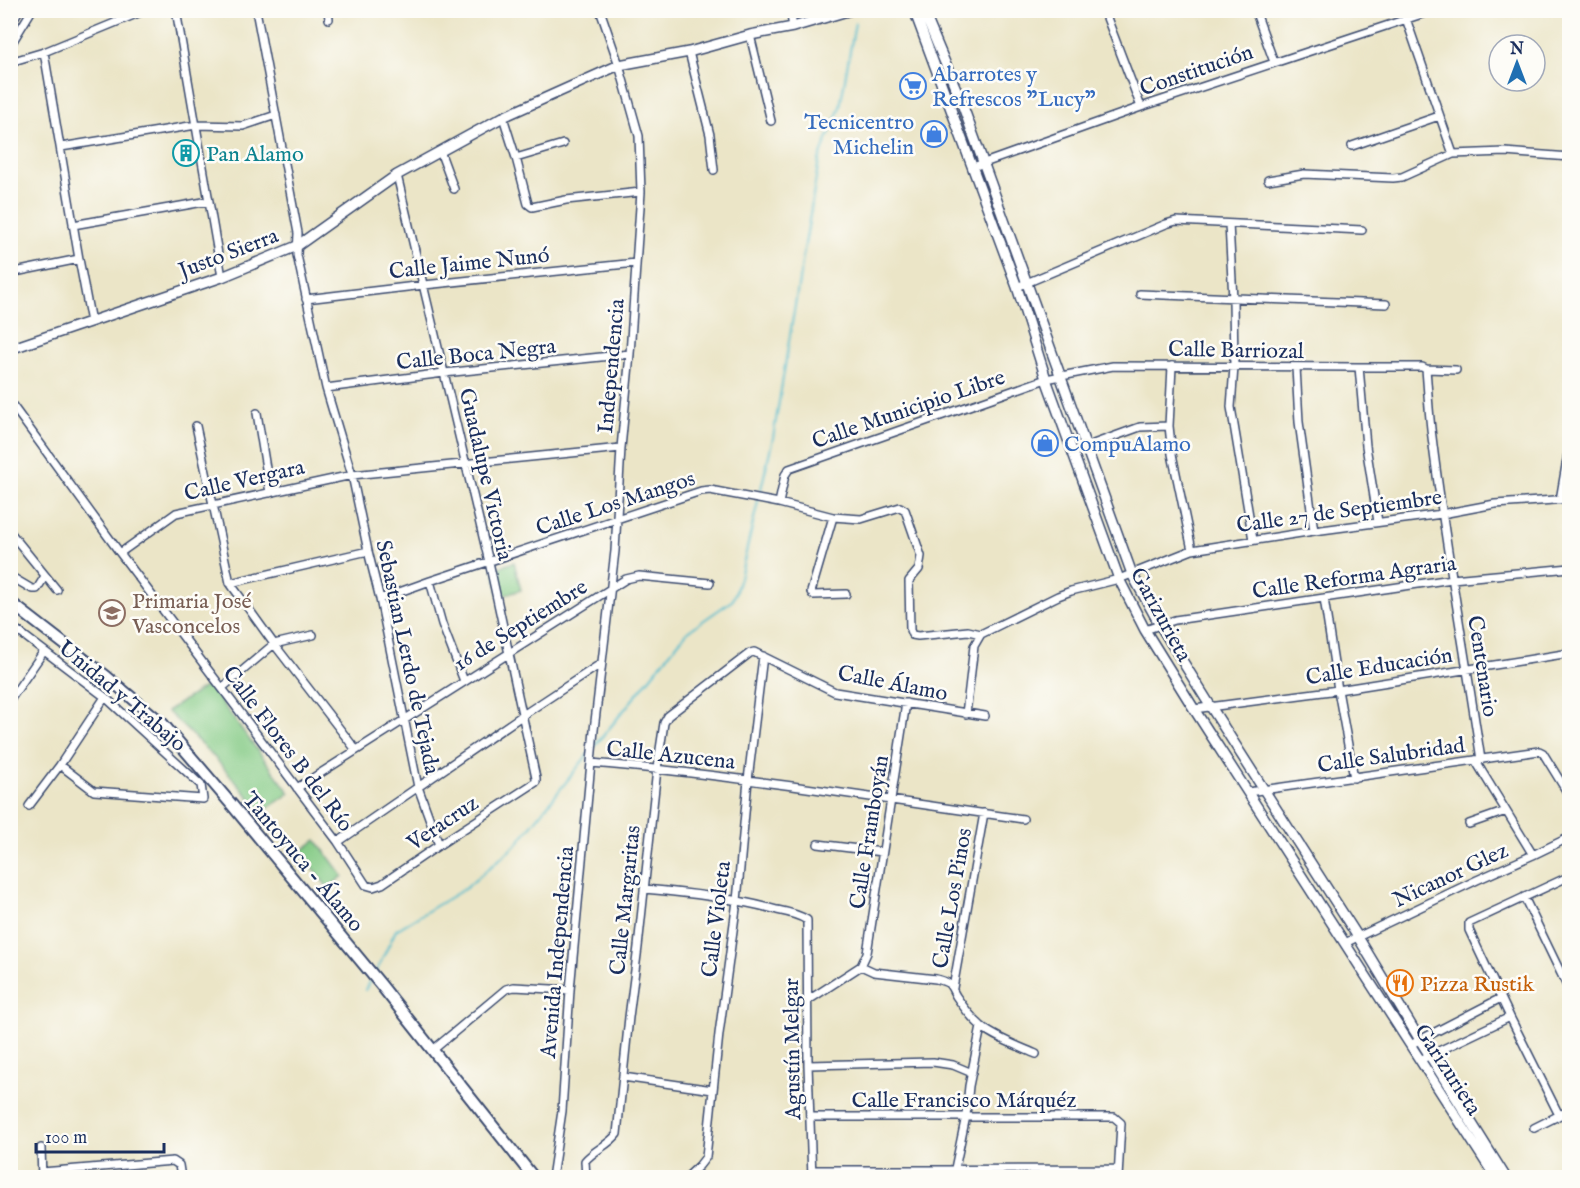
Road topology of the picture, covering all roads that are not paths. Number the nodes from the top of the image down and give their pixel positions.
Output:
1 (19, 10) edge
2 (32, 10) edge
3 (146, 10) edge
4 (176, 10) edge
5 (256, 10) edge
6 (328, 10) edge
7 (600, 10) edge
8 (790, 10) edge
9 (851, 10) edge
10 (923, 10) edge
11 (1104, 10) edge
12 (1255, 10) edge
13 (1403, 10) edge
14 (1434, 10) edge
15 (914, 11) edge
16 (329, 19) dead end
17 (1406, 20) junction
18 (10, 25) edge
19 (793, 27) junction
20 (750, 35) junction
21 (10, 46) edge
22 (688, 51) junction
23 (44, 52) junction
24 (10, 62) edge
25 (1274, 62) junction
26 (619, 65) junction
27 (1141, 107) junction
28 (276, 115) junction
29 (1439, 116) junction
30 (503, 117) junction
31 (771, 121) dead end
32 (196, 125) junction
33 (563, 144) dead end
34 (1352, 146) dead end
35 (61, 147) junction
36 (440, 151) junction
37 (1453, 154) junction
38 (1569, 157) edge
39 (516, 158) junction
40 (983, 164) junction
41 (973, 167) junction
42 (714, 170) dead end
43 (397, 175) junction
44 (1268, 180) dead end
45 (454, 189) dead end
46 (641, 192) junction
47 (209, 201) junction
48 (1228, 224) junction
49 (73, 225) junction
50 (1362, 230) dead end
51 (297, 246) junction
52 (79, 260) junction
53 (636, 263) junction
54 (10, 273) edge
55 (222, 277) junction
56 (1027, 283) junction
57 (424, 285) junction
58 (1017, 287) junction
59 (1140, 294) dead end
60 (1233, 298) junction
61 (306, 299) junction
62 (1386, 304) dead end
63 (91, 322) junction
64 (10, 349) edge
65 (630, 354) junction
66 (1172, 366) junction
67 (1234, 367) junction
68 (1296, 367) junction
69 (1359, 368) junction
70 (1426, 369) junction
71 (1456, 370) dead end
72 (444, 373) junction
73 (1061, 376) junction
74 (1046, 379) junction
75 (326, 388) junction
76 (10, 402) edge
77 (257, 414) dead end
78 (196, 426) dead end
79 (1169, 426) junction
80 (1569, 442) edge
81 (1085, 447) junction
82 (621, 448) junction
83 (466, 464) junction
84 (352, 475) junction
85 (270, 493) junction
86 (1569, 499) edge
87 (1560, 500) junction
88 (775, 502) junction
89 (214, 504) junction
90 (1442, 513) junction
91 (833, 517) junction
92 (617, 520) junction
93 (1378, 522) junction
94 (1314, 531) junction
95 (10, 532) edge
96 (1253, 540) junction
97 (1192, 550) junction
98 (368, 551) junction
99 (120, 553) junction
100 (489, 562) junction
101 (1569, 568) edge
102 (1132, 574) junction
103 (10, 576) edge
104 (45, 576) junction
105 (1119, 579) junction
106 (1452, 579) junction
107 (430, 581) junction
108 (230, 583) junction
109 (710, 583) dead end
110 (611, 588) junction
111 (57, 590) dead end
112 (846, 594) dead end
113 (1324, 598) junction
114 (380, 599) junction
115 (10, 602) edge
116 (1160, 625) junction
117 (10, 626) edge
118 (1145, 630) junction
119 (981, 634) junction
120 (313, 636) dead end
121 (274, 644) junction
122 (44, 651) junction
123 (509, 653) junction
124 (750, 653) joint
125 (1569, 653) edge
126 (763, 656) junction
127 (602, 663) junction
128 (1468, 669) junction
129 (464, 681) junction
130 (222, 688) junction
131 (1338, 690) junction
132 (105, 697) junction
133 (10, 700) edge
134 (906, 703) junction
135 (1211, 707) junction
136 (1194, 709) junction
137 (966, 714) junction
138 (523, 715) junction
139 (985, 716) dead end
140 (404, 720) junction
141 (594, 730) joint
142 (356, 750) junction
143 (591, 760) junction
144 (1478, 760) junction
145 (60, 765) junction
146 (657, 769) junction
147 (1354, 778) junction
148 (748, 780) junction
149 (536, 782) joint
150 (417, 787) junction
151 (297, 788) junction
152 (1263, 790) junction
153 (1248, 792) junction
154 (1569, 797) edge
155 (892, 800) junction
156 (29, 806) dead end
157 (1506, 811) junction
158 (984, 813) junction
159 (1023, 819) dead end
160 (1469, 824) dead end
161 (1568, 840) edge
162 (338, 842) junction
163 (439, 844) junction
164 (818, 844) dead end
165 (882, 852) junction
166 (1533, 855) junction
167 (1569, 876) edge
168 (366, 885) joint
169 (644, 889) junction
170 (1524, 897) junction
171 (737, 901) junction
172 (1358, 937) junction
173 (1345, 944) junction
174 (861, 966) junction
175 (953, 988) junction
176 (570, 990) junction
177 (1569, 992) edge
178 (1501, 998) junction
179 (807, 1001) junction
180 (1510, 1017) junction
181 (981, 1027) junction
182 (1420, 1040) junction
183 (1410, 1045) junction
184 (433, 1050) junction
185 (1036, 1054) dead end
186 (1430, 1055) junction
187 (1420, 1060) junction
188 (808, 1065) junction
189 (972, 1073) junction
190 (622, 1077) junction
191 (713, 1090) junction
192 (1569, 1110) edge
193 (1559, 1115) junction
194 (966, 1116) junction
195 (810, 1117) junction
196 (1534, 1128) dead end
197 (41, 1148) dead end
198 (1118, 1173) edge
199 (812, 1174) edge
200 (954, 1174) edge
201 (42, 1175) edge
202 (181, 1178) edge
203 (534, 1178) edge
204 (552, 1178) edge
205 (586, 1178) edge
206 (686, 1178) edge
207 (1496, 1178) edge
208 (1506, 1178) edge

1 - 18 street
2 - 21 street
3 - 23 street
4 - 32 street
5 - 28 street
6 - 16 street
7 - 26 street, Independencia
8 - 19 street
9 - 19 main road, Justo Sierra
10 - 40 main road, Garizurieta
11 - 27 street
12 - 25 street
13 - 17 street
14 - 17 street, Constitución
15 - 41 main road, Garizurieta
17 - 25 street, Constitución
17 - 29 street
19 - 20 main road, Justo Sierra
20 - 22 main road, Justo Sierra
20 - 31 street
22 - 26 main road, Justo Sierra
22 - 42 street
23 - 24 street
23 - 35 street
25 - 27 street, Constitución
26 - 30 main road, Justo Sierra
26 - 46 street, Independencia
27 - 40 street, Constitución
28 - 32 street
28 - 51 street
29 - 34 street
29 - 37 street
30 - 36 main road, Justo Sierra
30 - 39 street
32 - 35 street
32 - 47 street
33 - 39 street
35 - 49 street
36 - 43 main road, Justo Sierra
36 - 45 street
37 - 38 street
37 - 44 street
39 - 46 street
40 - 41 street, Constitución
40 - 56 main road, Garizurieta
41 - 58 main road, Garizurieta
43 - 51 main road, Justo Sierra
43 - 57 street, Guadalupe Victoria
46 - 53 street, Independencia
47 - 49 street
47 - 55 street
48 - 50 street
48 - 56 street
48 - 60 street
49 - 52 street
51 - 55 main road, Justo Sierra
51 - 61 street, Sebastian Lerdo de Tejada
52 - 54 street
52 - 63 street
53 - 57 street, Calle Jaime Nunó
53 - 65 street, Independencia
55 - 63 main road, Justo Sierra
56 - 58 street
56 - 73 main road, Garizurieta
57 - 61 street, Calle Jaime Nunó
57 - 72 street, Guadalupe Victoria
58 - 74 main road, Garizurieta
59 - 60 street
60 - 62 street
60 - 67 street
61 - 75 street, Sebastian Lerdo de Tejada
63 - 64 main road, Justo Sierra
65 - 72 street, Calle Boca Negra
65 - 82 street, Independencia
66 - 67 street, Calle Barriozal
66 - 73 street, Calle Barriozal
66 - 79 street
67 - 68 street, Calle Barriozal
67 - 96 street
68 - 69 street, Calle Barriozal
68 - 94 street
69 - 70 street, Calle Barriozal
69 - 93 street
70 - 71 street, Calle Barriozal
70 - 90 street, Centenario
72 - 75 street, Calle Boca Negra
72 - 83 street, Guadalupe Victoria
73 - 74 street, Calle Barriozal
73 - 81 main road, Garizurieta
74 - 88 street, Calle Municipio Libre
74 - 105 main road, Garizurieta
75 - 84 street, Sebastian Lerdo de Tejada
76 - 99 street, Calle Flores B del Río
77 - 85 street
78 - 89 street
79 - 81 street
79 - 97 street
80 - 87 street
81 - 102 main road, Garizurieta
82 - 83 street, Calle Vergara
82 - 92 street, Independencia
83 - 84 street, Calle Vergara
83 - 100 street, Guadalupe Victoria
84 - 85 street, Calle Vergara
84 - 98 street, Sebastian Lerdo de Tejada
85 - 89 street, Calle Vergara
86 - 87 street, Calle 27 de Septiembre
87 - 90 street, Calle 27 de Septiembre
88 - 91 street, Calle Los Mangos
88 - 92 street, Calle Los Mangos
89 - 99 street, Calle Vergara
89 - 108 street
90 - 93 street, Calle 27 de Septiembre
90 - 106 street, Centenario
91 - 112 street
91 - 119 street, Calle Los Mangos
92 - 100 street, Calle Los Mangos
92 - 110 street, Independencia
93 - 94 street, Calle 27 de Septiembre
94 - 96 street, Calle 27 de Septiembre
95 - 104 street
96 - 97 street, Calle 27 de Septiembre
97 - 102 street, Calle 27 de Septiembre
98 - 108 street
98 - 114 street, Sebastian Lerdo de Tejada
99 - 130 street, Calle Flores B del Río
100 - 107 street, Calle Los Mangos
100 - 123 street, Guadalupe Victoria
101 - 106 street, Calle Reforma Agraria
102 - 105 street, Calle 27 de Septiembre
102 - 116 main road, Garizurieta
103 - 104 street
104 - 111 street
105 - 118 main road, Garizurieta
105 - 119 street, Calle 27 de Septiembre
106 - 113 street, Calle Reforma Agraria
106 - 128 street, Centenario
107 - 114 street, Calle Los Mangos
107 - 129 street
108 - 121 street
109 - 110 street, 16 de Septiembre
110 - 123 street, 16 de Septiembre
110 - 127 street, Independencia
113 - 116 street, Calle Reforma Agraria
113 - 131 street
114 - 140 street, Sebastian Lerdo de Tejada
115 - 184 main road, Tantoyuca - Álamo
116 - 118 street, Calle Reforma Agraria
116 - 135 main road, Garizurieta
117 - 122 street, Unidad y Trabajo
118 - 136 main road, Garizurieta
119 - 137 street
120 - 121 street
121 - 130 street
121 - 142 street
122 - 132 street, Unidad y Trabajo
122 - 133 street
123 - 129 street, 16 de Septiembre
123 - 138 street, Guadalupe Victoria
124 - 126 street, Calle Álamo
124 - 146 street, Calle Margaritas
125 - 128 street, Calle Educación
126 - 134 street, Calle Álamo
126 - 148 street, Calle Violeta
127 - 138 street
127 - 141 street, Independencia
128 - 131 street, Calle Educación
128 - 144 street, Centenario
129 - 140 street, 16 de Septiembre
130 - 151 street, Calle Flores B del Río
131 - 135 street, Calle Educación
131 - 147 street
132 - 145 street
132 - 145 street, Unidad y Trabajo
134 - 137 street, Calle Álamo
134 - 155 street, Calle Framboyán
135 - 136 street, Calle Educación
135 - 152 main road, Garizurieta
136 - 153 main road, Garizurieta
137 - 139 street, Calle Álamo
138 - 149 street, Guadalupe Victoria
138 - 150 street
140 - 142 street, 16 de Septiembre
140 - 150 street, Sebastian Lerdo de Tejada
141 - 143 street, Avenida Independencia
142 - 151 street, 16 de Septiembre
143 - 146 street, Calle Azucena
143 - 176 street, Avenida Independencia
144 - 147 street, Calle Salubridad
144 - 154 street, Calle Salubridad
144 - 157 street
145 - 156 street
146 - 148 street, Calle Azucena
146 - 169 street, Calle Margaritas
147 - 152 street, Calle Salubridad
148 - 155 street, Calle Azucena
148 - 171 street, Calle Violeta
149 - 163 street, Veracruz
150 - 162 street
150 - 163 street, Sebastian Lerdo de Tejada
151 - 162 street, Calle Flores B del Río
152 - 153 street, Calle Salubridad
152 - 172 main road, Garizurieta
153 - 173 main road, Garizurieta
155 - 158 street, Calle Azucena
155 - 165 street, Calle Framboyán
157 - 160 street
157 - 166 street
158 - 159 street, Calle Azucena
158 - 175 street, Calle Los Pinos
161 - 166 street, Nicanor Glez
162 - 168 street, Calle Flores B del Río
163 - 168 street, Veracruz
164 - 165 street
165 - 174 street, Calle Framboyán
166 - 172 street, Nicanor Glez
167 - 170 street
169 - 171 street
169 - 190 street, Calle Margaritas
170 - 177 street
170 - 178 street
171 - 179 street, Agustín Melgar
171 - 191 street, Calle Violeta
172 - 173 street, Nicanor Glez
172 - 182 main road, Garizurieta
173 - 183 main road, Garizurieta
174 - 175 street
174 - 179 street
175 - 181 street
176 - 184 street
176 - 204 street, Avenida Independencia
178 - 180 street
178 - 182 street
179 - 188 street, Agustín Melgar
180 - 186 street
180 - 193 street
181 - 185 street
181 - 189 street
182 - 183 street
182 - 186 main road, Garizurieta
183 - 187 main road, Garizurieta
184 - 203 main road, Tantoyuca - Álamo
186 - 187 street
186 - 208 main road, Garizurieta
187 - 207 main road, Garizurieta
188 - 189 street
188 - 195 street, Agustín Melgar
189 - 194 street
190 - 191 street
190 - 205 street, Calle Margaritas
191 - 206 street, Calle Violeta
192 - 193 street
193 - 196 street
194 - 195 street, Calle Francisco Márquéz
194 - 198 street, Calle Francisco Márquéz
194 - 200 street
195 - 199 street, Agustín Melgar
197 - 201 street
198 - 200 street
199 - 200 street
201 - 202 street

